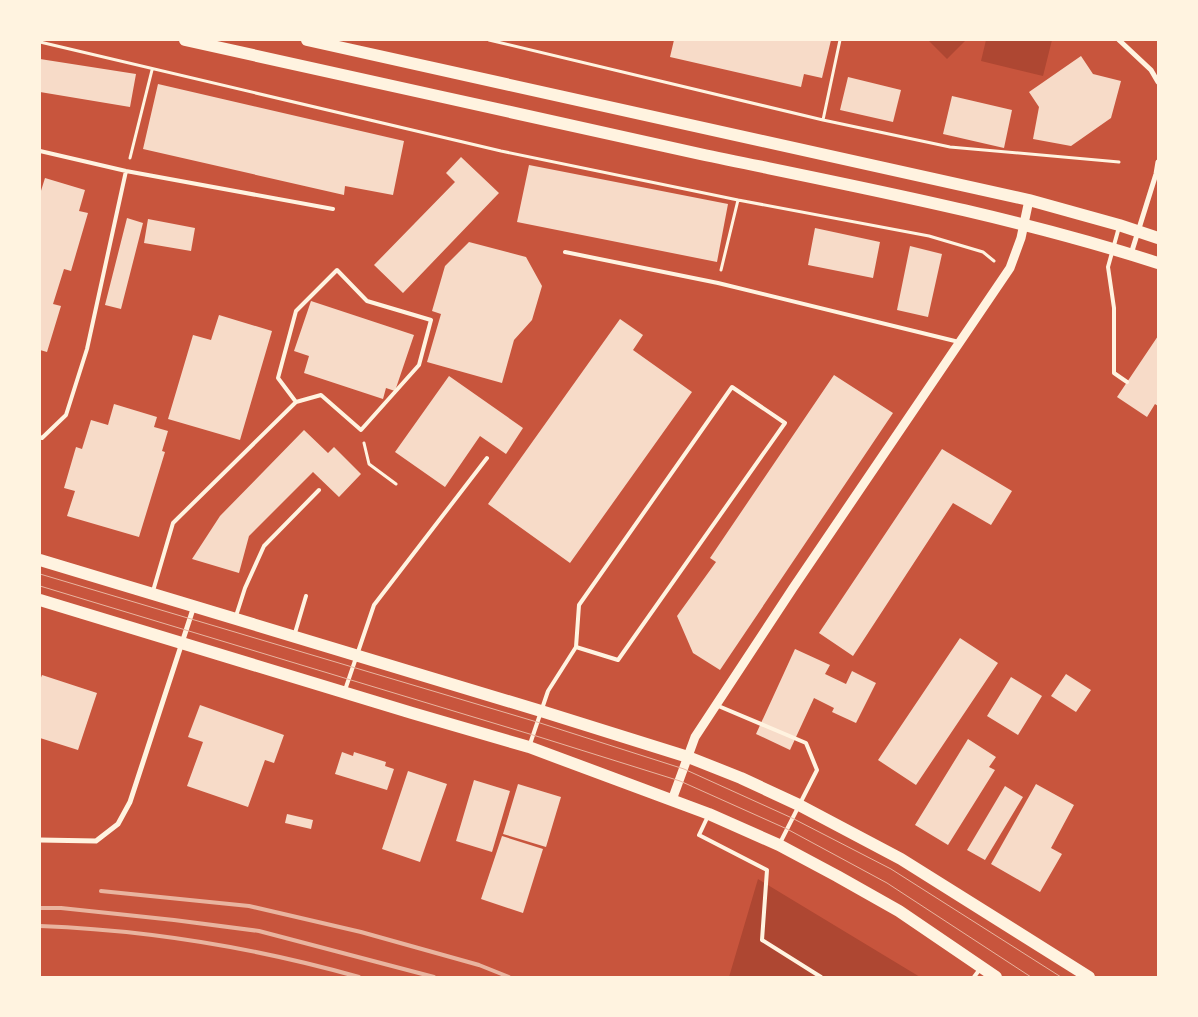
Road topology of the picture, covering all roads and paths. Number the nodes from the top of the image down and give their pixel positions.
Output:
1 (185, 40) edge
2 (307, 40) edge
3 (489, 40) edge
4 (840, 40) edge
5 (1119, 40) edge
6 (40, 42) edge
7 (152, 70) junction
8 (1158, 82) edge
9 (823, 120) junction
10 (40, 151) edge
11 (1119, 162) dead end
12 (1158, 162) edge
13 (126, 171) junction
14 (738, 200) junction
15 (1030, 200) junction
16 (333, 209) dead end
17 (1119, 225) junction
18 (1024, 226) junction
19 (1138, 231) junction
20 (1158, 238) edge
21 (1113, 249) junction
22 (565, 252) dead end
23 (1131, 255) junction
24 (996, 263) dead end
25 (1158, 263) edge
26 (718, 283) junction
27 (959, 342) junction
28 (1127, 382) dead end
29 (296, 402) junction
30 (361, 430) junction
31 (40, 437) edge
32 (486, 458) dead end
33 (396, 484) dead end
34 (319, 490) dead end
35 (40, 560) edge
36 (152, 593) junction
37 (306, 596) dead end
38 (40, 600) edge
39 (194, 606) junction
40 (235, 618) junction
41 (294, 636) junction
42 (183, 643) junction
43 (576, 647) junction
44 (357, 655) junction
45 (344, 692) junction
46 (715, 705) junction
47 (541, 711) junction
48 (529, 747) junction
49 (688, 757) junction
50 (672, 800) junction
51 (799, 805) junction
52 (709, 814) junction
53 (40, 840) edge
54 (779, 845) junction
55 (978, 972) edge
56 (821, 977) edge
57 (996, 977) edge
58 (1089, 977) edge

1 - 18 main road
2 - 15 main road
3 - 9 path
4 - 9 path
5 - 8 street
6 - 7 path
7 - 13 path
7 - 14 path
9 - 11 path
10 - 13 lane
12 - 19 street
13 - 16 lane
13 - 31 lane
14 - 24 path
14 - 26 path
15 - 17 main road
15 - 18 street
17 - 19 main road
17 - 21 lane
18 - 21 main road
18 - 27 street
19 - 20 main road
19 - 23 street
21 - 23 main road
21 - 28 lane
22 - 26 lane
23 - 25 main road
26 - 27 lane
27 - 46 street
29 - 30 lane
29 - 30 lane
29 - 36 lane
30 - 33 path
32 - 44 lane
34 - 40 lane
35 - 36 main road
36 - 39 main road
37 - 41 lane
38 - 42 main road
39 - 40 main road
39 - 42 street
40 - 41 main road
41 - 44 main road
42 - 45 main road
42 - 53 street
43 - 43 lane
43 - 47 lane
44 - 45 lane
44 - 47 main road
45 - 48 main road
46 - 49 street
46 - 51 lane
47 - 48 lane
47 - 49 main road
48 - 50 main road
49 - 50 street
49 - 51 main road
50 - 52 main road
51 - 54 lane
51 - 58 main road
52 - 54 main road
52 - 56 lane
54 - 55 main road
55 - 57 main road

